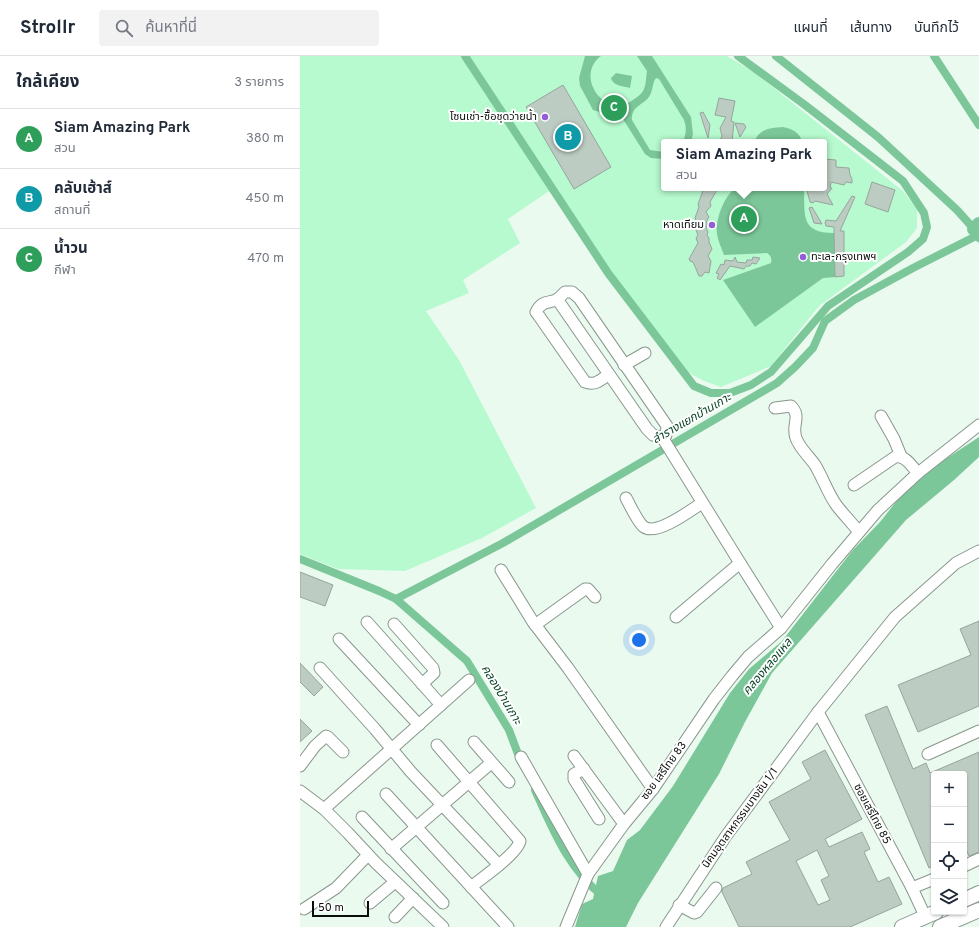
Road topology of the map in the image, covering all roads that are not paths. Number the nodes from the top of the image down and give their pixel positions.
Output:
1 (557, 299) junction
2 (645, 353) dead end
3 (624, 365) junction
4 (609, 374) junction
5 (775, 408) dead end
6 (881, 416) dead end
7 (979, 425) edge
8 (664, 440) junction
9 (900, 456) junction
10 (918, 473) junction
11 (854, 485) dead end
12 (626, 498) dead end
13 (702, 503) junction
14 (859, 532) junction
15 (979, 551) edge
16 (740, 563) junction
17 (501, 570) dead end
18 (595, 597) dead end
19 (676, 617) dead end
20 (367, 622) dead end
21 (394, 624) dead end
22 (536, 625) junction
23 (781, 628) junction
24 (339, 639) dead end
25 (320, 668) dead end
26 (469, 680) dead end
27 (422, 684) junction
28 (442, 705) junction
29 (818, 712) junction
30 (419, 725) junction
31 (979, 731) edge
32 (474, 742) dead end
33 (437, 745) dead end
34 (392, 749) junction
35 (343, 752) dead end
36 (928, 754) dead end
37 (574, 756) dead end
38 (521, 757) dead end
39 (491, 763) junction
40 (300, 766) edge
41 (584, 769) junction
42 (469, 782) junction
43 (509, 782) dead end
44 (653, 789) junction
45 (300, 791) edge
46 (386, 794) dead end
47 (442, 804) junction
48 (324, 809) junction
49 (362, 817) dead end
50 (599, 819) dead end
51 (624, 824) junction
52 (416, 827) junction
53 (391, 849) junction
54 (368, 855) junction
55 (979, 859) edge
56 (499, 865) junction
57 (967, 865) edge
58 (586, 879) junction
59 (931, 880) edge
60 (395, 882) junction
61 (471, 887) junction
62 (716, 888) dead end
63 (912, 888) junction
64 (979, 893) edge
65 (413, 898) junction
66 (967, 899) edge
67 (370, 903) dead end
68 (443, 904) dead end
69 (679, 905) junction
70 (304, 909) dead end
71 (979, 910) edge
72 (395, 917) dead end
73 (931, 918) edge
74 (443, 927) edge
75 (508, 927) edge
76 (566, 927) edge
77 (666, 927) edge
78 (902, 927) edge
79 (940, 927) edge

1 - 3 street
1 - 4 street
1 - 4 street
2 - 3 street
3 - 8 street
4 - 8 street
5 - 14 street
6 - 9 street
7 - 10 street, ซอย เสรีไทย 83
8 - 13 street
9 - 10 street
9 - 11 street
10 - 14 street, ซอย เสรีไทย 83
12 - 13 street
13 - 16 street
14 - 23 street, ซอย เสรีไทย 83
15 - 29 street, นิคมอุตสาหกรรมบางชัน 1/1
16 - 19 street
16 - 23 street
17 - 22 street
18 - 22 street
20 - 27 street
21 - 27 street
22 - 44 street
23 - 44 street, ซอย เสรีไทย 83
24 - 30 street
25 - 34 street
26 - 28 street
27 - 28 street
28 - 30 street
29 - 63 street, ซอยเสรีไทย 85
29 - 69 street, นิคมอุตสาหกรรมบางชัน 1/1
30 - 34 street
31 - 36 street
32 - 39 street
33 - 42 street
34 - 47 street
34 - 48 street
35 - 40 street
37 - 41 street
38 - 58 street
39 - 42 street
39 - 43 street
41 - 50 street
41 - 51 street
42 - 47 street
42 - 56 street
44 - 51 street, ซอย เสรีไทย 83
45 - 48 street
46 - 52 street
47 - 52 street
47 - 56 street
48 - 54 street
49 - 53 street
51 - 58 street, ซอย เสรีไทย 83
52 - 53 street
52 - 61 street
53 - 68 street
54 - 60 street
54 - 70 street
55 - 57 street
56 - 61 street
58 - 76 street, ซอย เสรีไทย 83
59 - 63 street
60 - 65 street
60 - 67 street
61 - 75 street
62 - 69 street
63 - 73 street, ซอยเสรีไทย 85
64 - 66 main road
65 - 72 street
65 - 74 street
69 - 77 street, นิคมอุตสาหกรรมบางชัน 1/1
71 - 79 main road
73 - 78 main road

